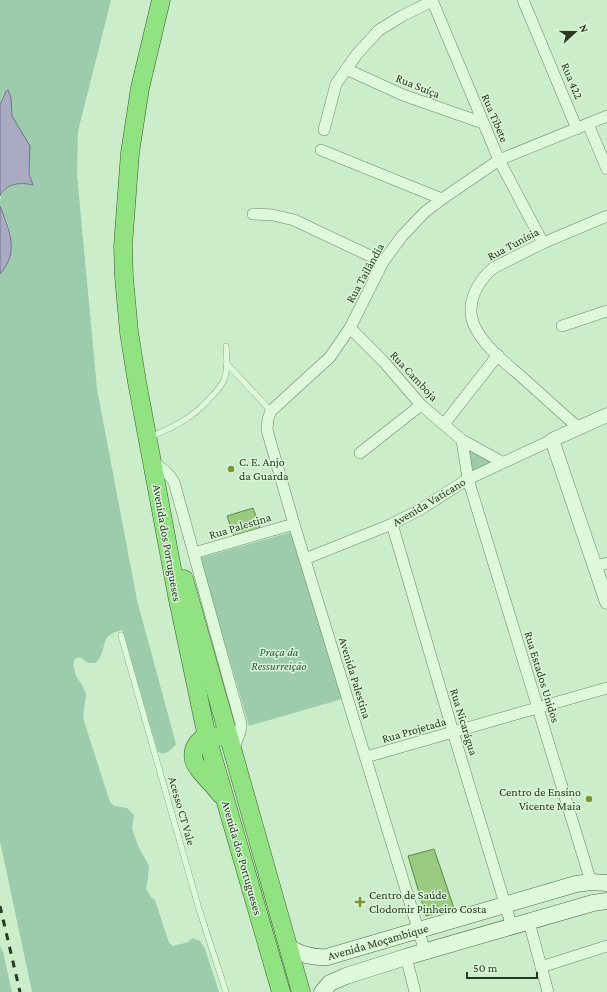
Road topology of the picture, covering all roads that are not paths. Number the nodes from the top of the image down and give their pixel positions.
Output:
1 (162, 0) edge
2 (523, 0) edge
3 (432, 1) edge
4 (346, 69) junction
5 (607, 116) edge
6 (482, 123) junction
7 (588, 124) junction
8 (577, 128) junction
9 (324, 130) dead end
10 (321, 150) dead end
11 (499, 160) junction
12 (607, 169) edge
13 (442, 199) junction
14 (253, 214) dead end
15 (607, 216) edge
16 (543, 243) junction
17 (383, 262) junction
18 (607, 311) edge
19 (562, 326) dead end
20 (350, 328) junction
21 (226, 346) dead end
22 (498, 355) junction
23 (227, 364) junction
24 (422, 405) junction
25 (271, 411) junction
26 (607, 415) edge
27 (444, 424) junction
28 (579, 428) junction
29 (148, 438) junction
30 (462, 440) junction
31 (552, 440) junction
32 (360, 453) dead end
33 (502, 462) junction
34 (153, 468) junction
35 (468, 479) junction
36 (294, 524) junction
37 (392, 524) junction
38 (194, 553) junction
39 (305, 559) junction
40 (601, 565) edge
41 (607, 602) edge
42 (121, 636) dead end
43 (607, 688) edge
44 (538, 708) junction
45 (453, 732) junction
46 (207, 737) junction
47 (233, 750) junction
48 (366, 757) junction
49 (252, 820) junction
50 (591, 882) junction
51 (607, 883) edge
52 (607, 901) edge
53 (506, 905) junction
54 (529, 922) junction
55 (512, 927) junction
56 (420, 930) junction
57 (607, 946) edge
58 (288, 947) junction
59 (426, 952) junction
60 (406, 957) junction
61 (541, 967) junction
62 (226, 992) edge
63 (281, 992) edge
64 (301, 992) edge
65 (322, 992) edge
66 (415, 992) edge
67 (548, 992) edge

1 - 29 highway
2 - 8 street, Rua 422
3 - 4 street
3 - 6 street, Rua Tibete
4 - 6 street, Rua Suíça
4 - 9 street
5 - 7 street, Rua Tailândia
6 - 11 street, Rua Tibete
7 - 8 street, Rua Tailândia
7 - 12 street
8 - 11 street, Rua Tailândia
10 - 13 street
11 - 13 street, Rua Tailândia
11 - 16 street, Rua Tibete
13 - 17 street, Rua Tailândia
14 - 17 street
15 - 16 street, Rua Tunísia
16 - 22 street, Rua Tunísia
17 - 20 street, Rua Tailândia
18 - 19 street
20 - 24 street, Rua Camboja
20 - 25 street, Rua Tailândia
21 - 23 lane
22 - 27 street
22 - 28 street, Rua Tunísia
23 - 25 lane
23 - 29 lane
24 - 27 street, Rua Camboja
24 - 32 street
25 - 36 street, Avenida Palestina
26 - 28 street, Avenida Vaticano
27 - 30 street, Rua Camboja
28 - 31 street, Avenida Vaticano
29 - 34 highway
30 - 33 street, Rua Camboja
30 - 35 street
31 - 33 street, Avenida Vaticano
31 - 40 street
33 - 35 street, Avenida Vaticano
34 - 38 street
34 - 46 highway, Avenida dos Portugueses
34 - 47 highway, Avenida dos Portugueses
35 - 37 street, Avenida Vaticano
35 - 44 street, Rua Estados Unidos
36 - 38 street, Rua Palestina
36 - 39 street, Avenida Palestina
37 - 39 street, Avenida Vaticano
37 - 45 street, Rua Nicarágua
38 - 47 street
39 - 48 street, Avenida Palestina
40 - 41 street
42 - 62 lane, Acesso CT Vale
43 - 44 street, Rua Projetada
44 - 45 street, Rua Projetada
44 - 50 street, Rua Estados Unidos
45 - 48 street, Rua Projetada
45 - 53 street, Rua Nicarágua
46 - 49 highway
46 - 63 highway, Avenida dos Portugueses
47 - 49 highway, Avenida dos Portugueses
48 - 56 street, Avenida Palestina
49 - 58 highway, Avenida dos Portugueses
50 - 51 main road, Avenida Moçambique
50 - 53 main road, Avenida Moçambique
52 - 54 main road, Avenida Moçambique
53 - 55 street, Rua Nicarágua
53 - 56 main road, Avenida Moçambique
54 - 55 main road, Avenida Moçambique
54 - 61 street
55 - 59 main road, Avenida Moçambique
56 - 58 main road, Avenida Moçambique
56 - 59 street, Avenida Palestina
57 - 61 street
58 - 64 highway, Avenida dos Portugueses
59 - 60 main road, Avenida Moçambique
60 - 65 main road, Avenida Moçambique
60 - 66 street
61 - 67 street

